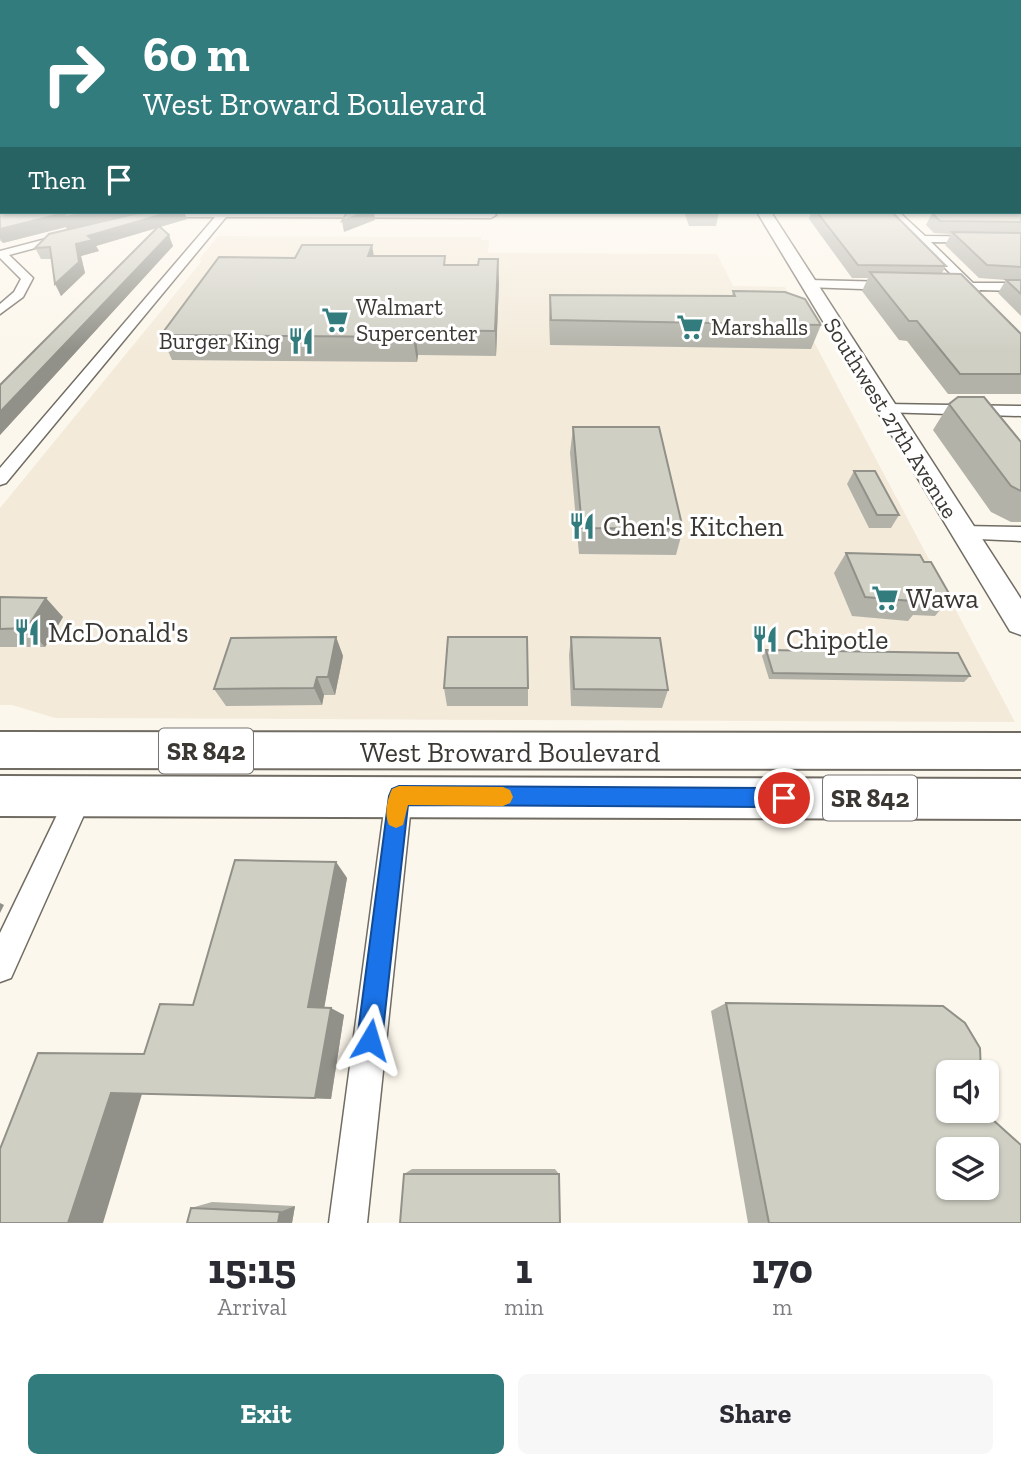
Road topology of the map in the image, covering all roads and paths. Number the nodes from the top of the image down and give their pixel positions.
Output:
1 (64, 237) edge
2 (203, 237) edge
3 (779, 237) edge
4 (919, 239) joint
5 (1021, 240) edge
6 (1, 254) edge
7 (809, 285) junction
8 (900, 286) edge
9 (935, 286) edge
10 (971, 286) junction
11 (1021, 287) edge
12 (988, 304) edge
13 (0, 310) edge
14 (885, 409) junction
15 (1021, 411) edge
16 (0, 479) edge
17 (962, 533) junction
18 (1021, 534) edge
19 (1021, 623) edge
20 (0, 750) edge
21 (1021, 751) edge
22 (406, 752) junction
23 (0, 796) edge
24 (326, 796) junction
25 (399, 796) junction
26 (79, 797) junction
27 (1021, 799) edge
28 (0, 967) edge
29 (348, 1223) edge

1 - 6 street
2 - 16 street
3 - 7 street, Southwest 27th Avenue
4 - 5 street
4 - 10 street
6 - 13 street
7 - 8 street
7 - 14 street, Southwest 27th Avenue
9 - 10 street
10 - 11 street
10 - 12 street
14 - 15 street
14 - 17 street, Southwest 27th Avenue
17 - 18 street
17 - 19 street, Southwest 27th Avenue
20 - 22 main road, West Broward Boulevard / SR 842
21 - 22 main road, West Broward Boulevard / SR 842
22 - 24 main road
23 - 26 main road, West Broward Boulevard / SR 842
24 - 25 main road, West Broward Boulevard / SR 842
24 - 26 main road, West Broward Boulevard / SR 842
25 - 27 main road, West Broward Boulevard / SR 842
25 - 29 street
26 - 28 street

